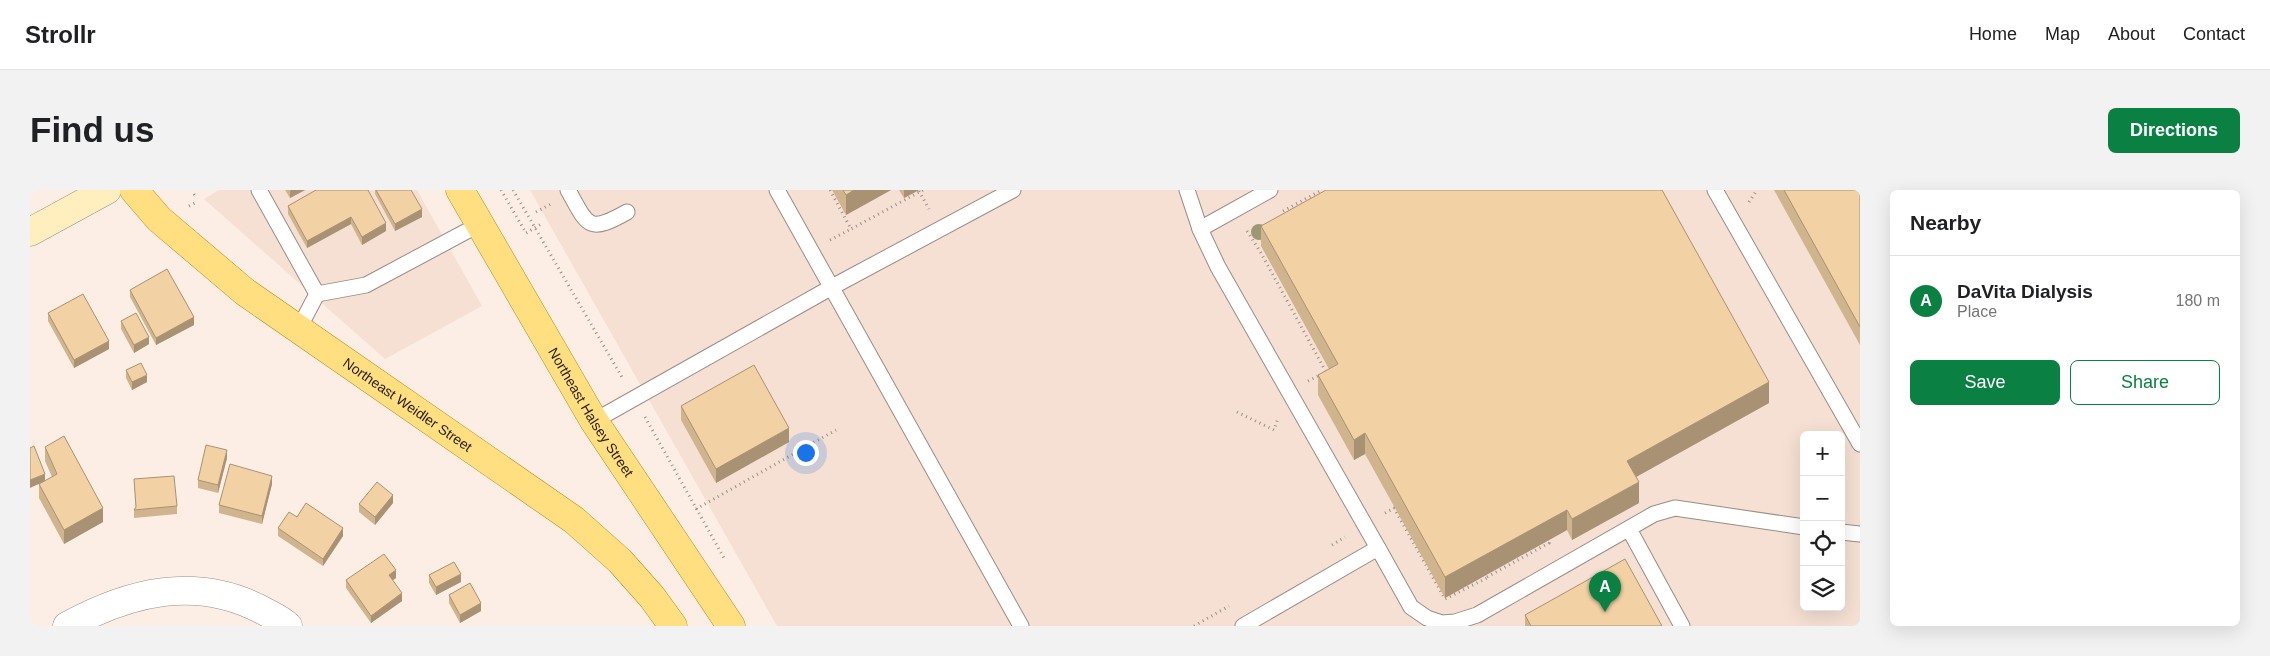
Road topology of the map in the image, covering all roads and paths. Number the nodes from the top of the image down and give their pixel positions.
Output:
1 (107, 190) edge
2 (134, 190) edge
3 (259, 190) edge
4 (460, 190) edge
5 (501, 190) edge
6 (513, 190) edge
7 (568, 190) edge
8 (777, 190) edge
9 (830, 190) edge
10 (922, 190) edge
11 (1013, 190) edge
12 (1187, 190) edge
13 (1270, 190) edge
14 (1715, 190) edge
15 (1757, 190) edge
16 (1748, 203) dead end
17 (627, 212) dead end
18 (543, 223) dead end
19 (480, 224) junction
20 (534, 228) junction
21 (1200, 229) junction
22 (30, 232) edge
23 (1246, 232) dead end
24 (832, 287) junction
25 (317, 294) junction
26 (298, 330) junction
27 (1311, 387) dead end
28 (634, 398) junction
29 (594, 420) junction
30 (836, 430) dead end
31 (1860, 444) edge
32 (696, 509) junction
33 (1800, 526) edge
34 (1629, 529) junction
35 (1845, 532) edge
36 (1860, 534) edge
37 (1378, 548) junction
38 (724, 559) dead end
39 (67, 626) edge
40 (288, 626) edge
41 (673, 626) edge
42 (731, 626) edge
43 (1021, 626) edge
44 (1243, 626) edge
45 (1682, 626) edge

1 - 22 main road
2 - 26 main road, Northeast Weidler Street
3 - 25 lane
4 - 19 main road, Northeast Halsey Street
5 - 20 path
6 - 20 path
7 - 17 lane
8 - 24 lane
9 - 10 path
11 - 24 lane
12 - 21 lane
13 - 21 lane
14 - 31 lane
15 - 16 path
18 - 20 path
19 - 25 lane
19 - 29 main road, Northeast Halsey Street
20 - 28 path
21 - 37 lane
23 - 27 path
24 - 28 lane
24 - 43 lane
25 - 26 lane
26 - 41 main road, Northeast Weidler Street
28 - 29 lane
28 - 32 path
29 - 42 main road, Northeast Halsey Street
30 - 32 path
32 - 38 path
33 - 34 lane
34 - 37 lane
34 - 45 lane
35 - 36 lane
37 - 44 lane
39 - 40 street

